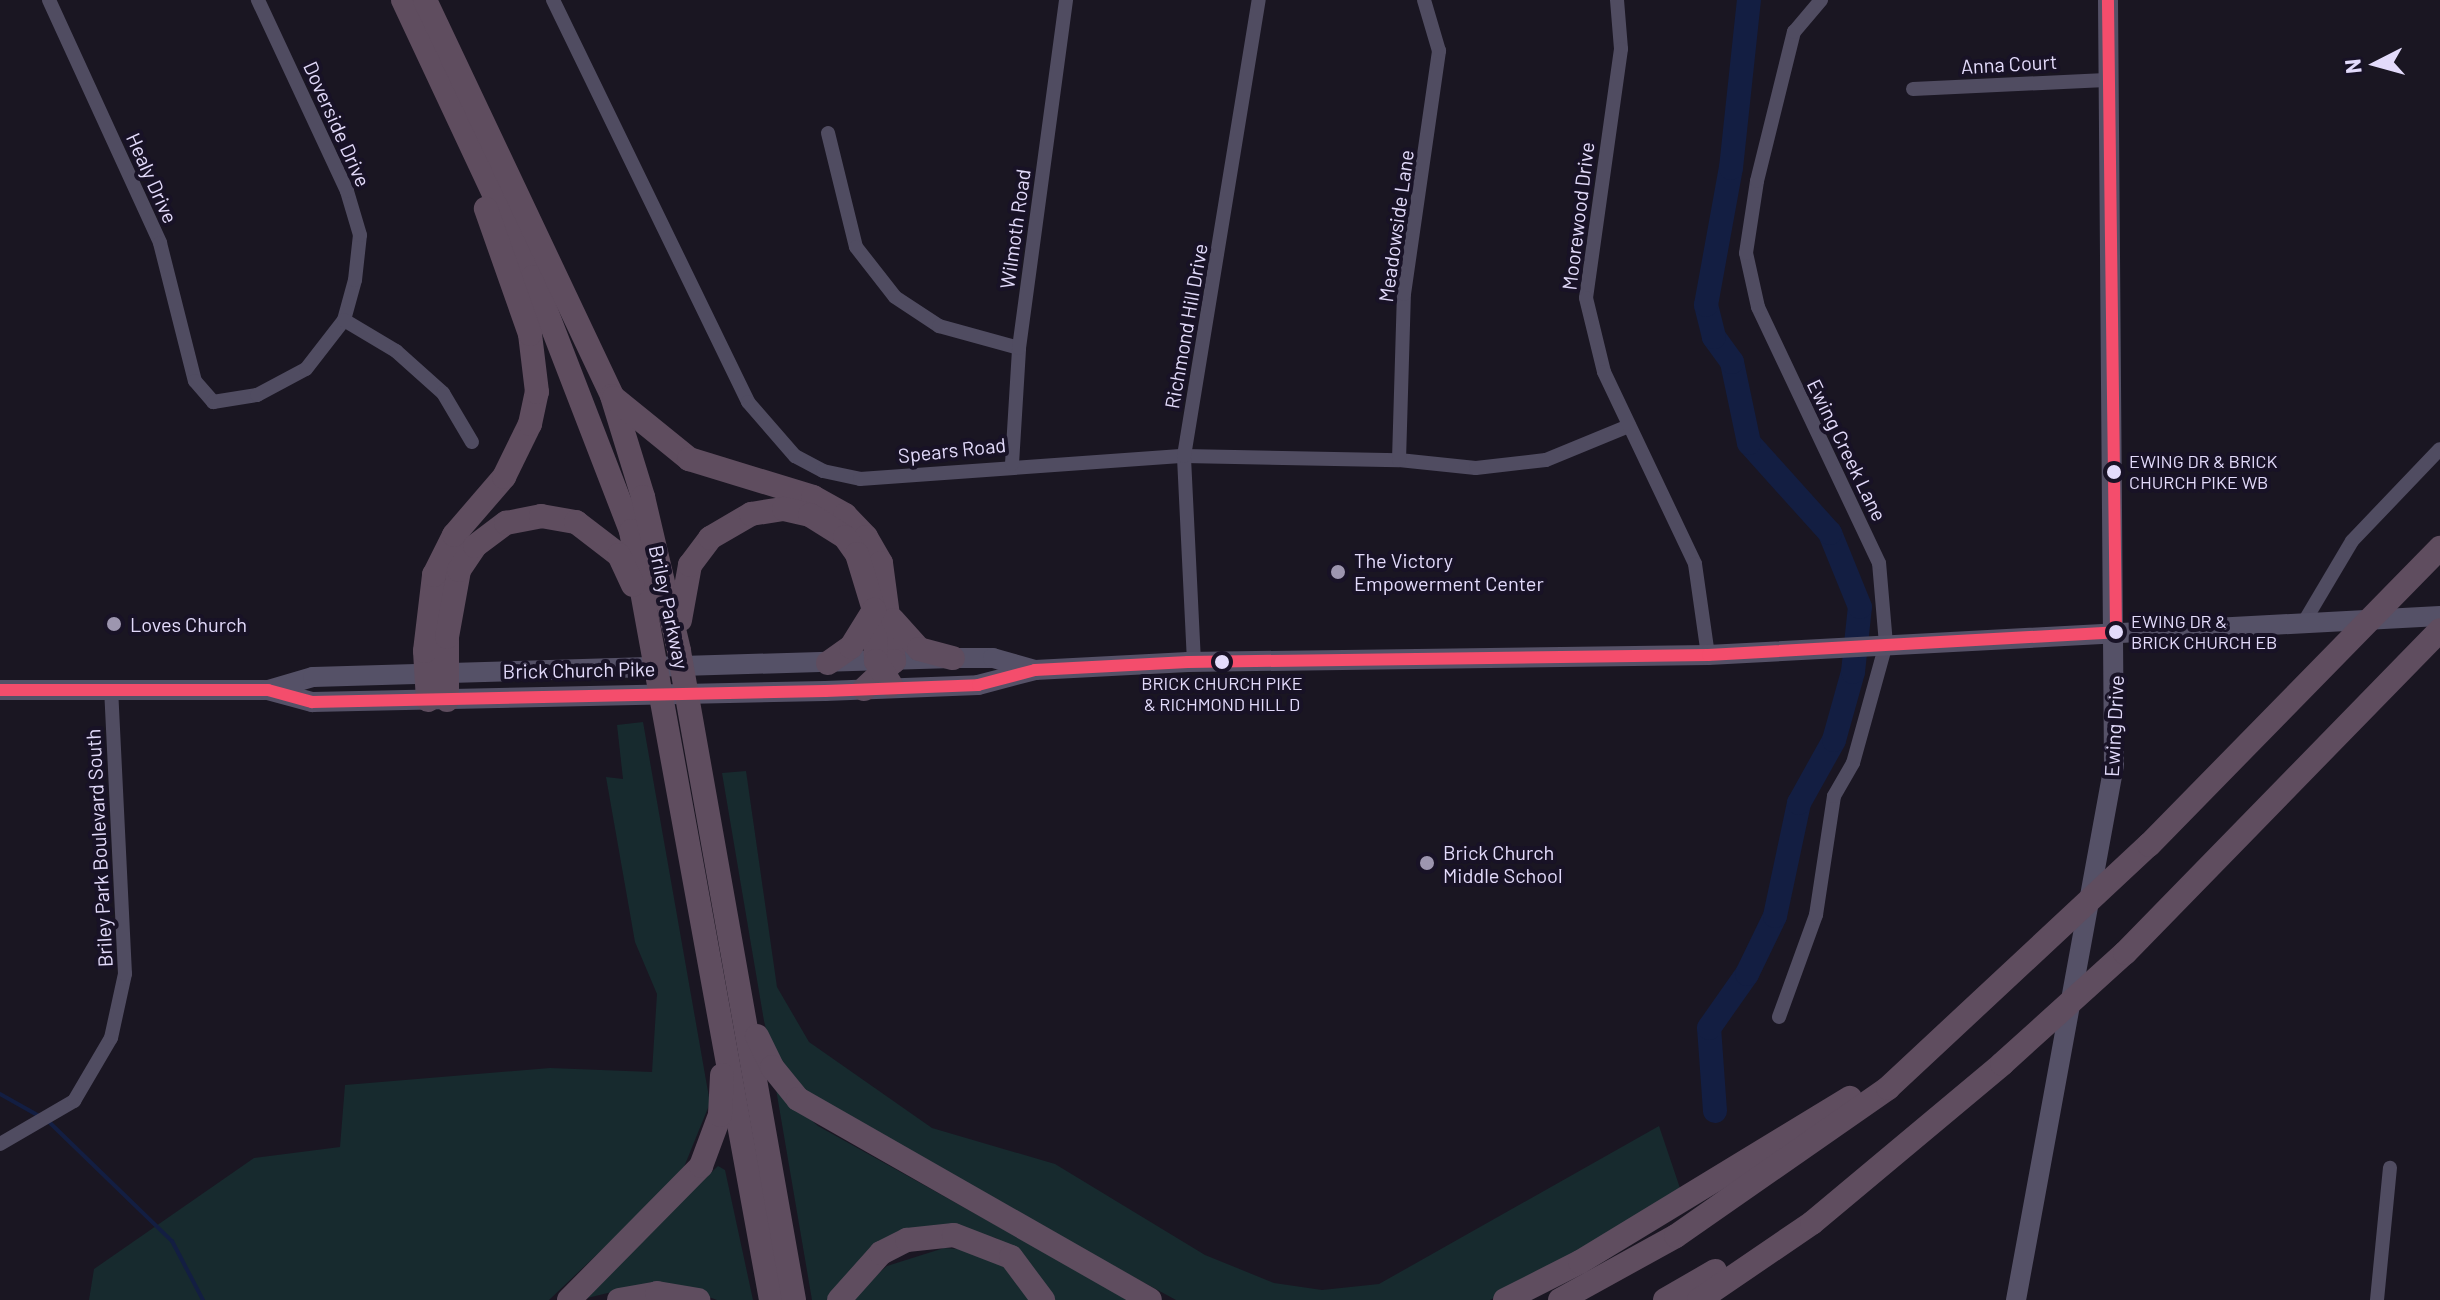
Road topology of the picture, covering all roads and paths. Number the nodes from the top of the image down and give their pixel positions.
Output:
1 (49, 0) edge
2 (258, 0) edge
3 (403, 0) edge
4 (425, 0) edge
5 (553, 0) edge
6 (1066, 0) edge
7 (1259, 0) edge
8 (1424, 0) edge
9 (1617, 0) edge
10 (1821, 0) edge
11 (2108, 0) edge
12 (2106, 80) junction
13 (443, 86) junction
14 (1913, 89) dead end
15 (828, 133) dead end
16 (344, 320) junction
17 (1019, 348) junction
18 (195, 381) joint
19 (612, 396) junction
20 (1629, 426) junction
21 (472, 442) dead end
22 (2440, 449) edge
23 (1184, 456) junction
24 (1399, 460) junction
25 (1012, 464) junction
26 (2432, 556) edge
27 (884, 615) junction
28 (2440, 616) edge
29 (2304, 622) junction
30 (2440, 630) edge
31 (2116, 632) junction
32 (1880, 644) junction
33 (679, 651) junction
34 (1708, 655) junction
35 (953, 658) junction
36 (1194, 662) junction
37 (828, 663) junction
38 (1035, 670) junction
39 (436, 673) junction
40 (882, 675) junction
41 (111, 687) junction
42 (0, 690) edge
43 (268, 690) junction
44 (437, 700) junction
45 (675, 758) junction
46 (714, 981) junction
47 (742, 1003) junction
48 (1779, 1017) dead end
49 (1958, 1026) junction
50 (1909, 1139) junction
51 (7, 1142) edge
52 (2390, 1168) dead end
53 (569, 1300) edge
54 (619, 1300) edge
55 (698, 1300) edge
56 (771, 1300) edge
57 (794, 1300) edge
58 (839, 1300) edge
59 (1043, 1300) edge
60 (1150, 1300) edge
61 (1505, 1300) edge
62 (1560, 1300) edge
63 (1665, 1300) edge
64 (1699, 1300) edge
65 (2016, 1300) edge
66 (2377, 1300) edge

1 - 18 street, Healy Drive
2 - 16 street, Doverside Drive
3 - 13 highway, Briley Parkway
4 - 19 highway, Briley Parkway
5 - 25 street, Spears Road
6 - 17 street, Wilmoth Road
7 - 23 street, Richmond Hill Drive
8 - 24 street, Meadowside Lane
9 - 20 street, Moorewood Drive
10 - 32 street, Ewing Creek Lane
11 - 12 main road, Ewing Drive
12 - 14 street, Anna Court
12 - 31 main road, Ewing Drive
13 - 39 highway
13 - 45 highway, Briley Parkway
15 - 17 street
16 - 18 street, Doverside Drive
16 - 21 street
17 - 25 street, Wilmoth Road
19 - 27 highway
19 - 33 highway, Briley Parkway
20 - 24 street, Spears Road
20 - 34 street, Moorewood Drive
22 - 29 street
23 - 24 street, Spears Road
23 - 25 street, Spears Road
23 - 36 street, Richmond Hill Drive
26 - 49 highway
27 - 33 highway
27 - 35 highway
27 - 37 highway
27 - 40 highway
28 - 29 main road, Brick Church Pike
29 - 31 main road, Brick Church Pike
30 - 50 highway
31 - 32 main road, Brick Church Pike
31 - 65 main road, Ewing Drive
32 - 34 main road, Brick Church Pike
32 - 48 street, Ewing Creek Lane
33 - 47 highway, Briley Parkway
34 - 36 main road, Brick Church Pike
35 - 38 main road, Brick Church Pike
35 - 40 main road, Brick Church Pike
36 - 38 main road, Brick Church Pike
37 - 39 main road, Brick Church Pike
37 - 40 main road, Brick Church Pike
38 - 40 main road, Brick Church Pike
39 - 43 main road, Brick Church Pike
39 - 44 highway
39 - 45 highway
40 - 44 main road, Brick Church Pike
41 - 42 main road, Brick Church Pike
41 - 43 main road, Brick Church Pike
41 - 51 street, Briley Park Boulevard South
43 - 44 main road, Brick Church Pike
45 - 46 highway, Briley Parkway
46 - 53 highway
46 - 56 highway, Briley Parkway
47 - 57 highway, Briley Parkway
47 - 60 highway
49 - 61 highway
49 - 62 highway
50 - 63 highway
50 - 64 highway
52 - 66 street
54 - 55 highway
58 - 59 highway

